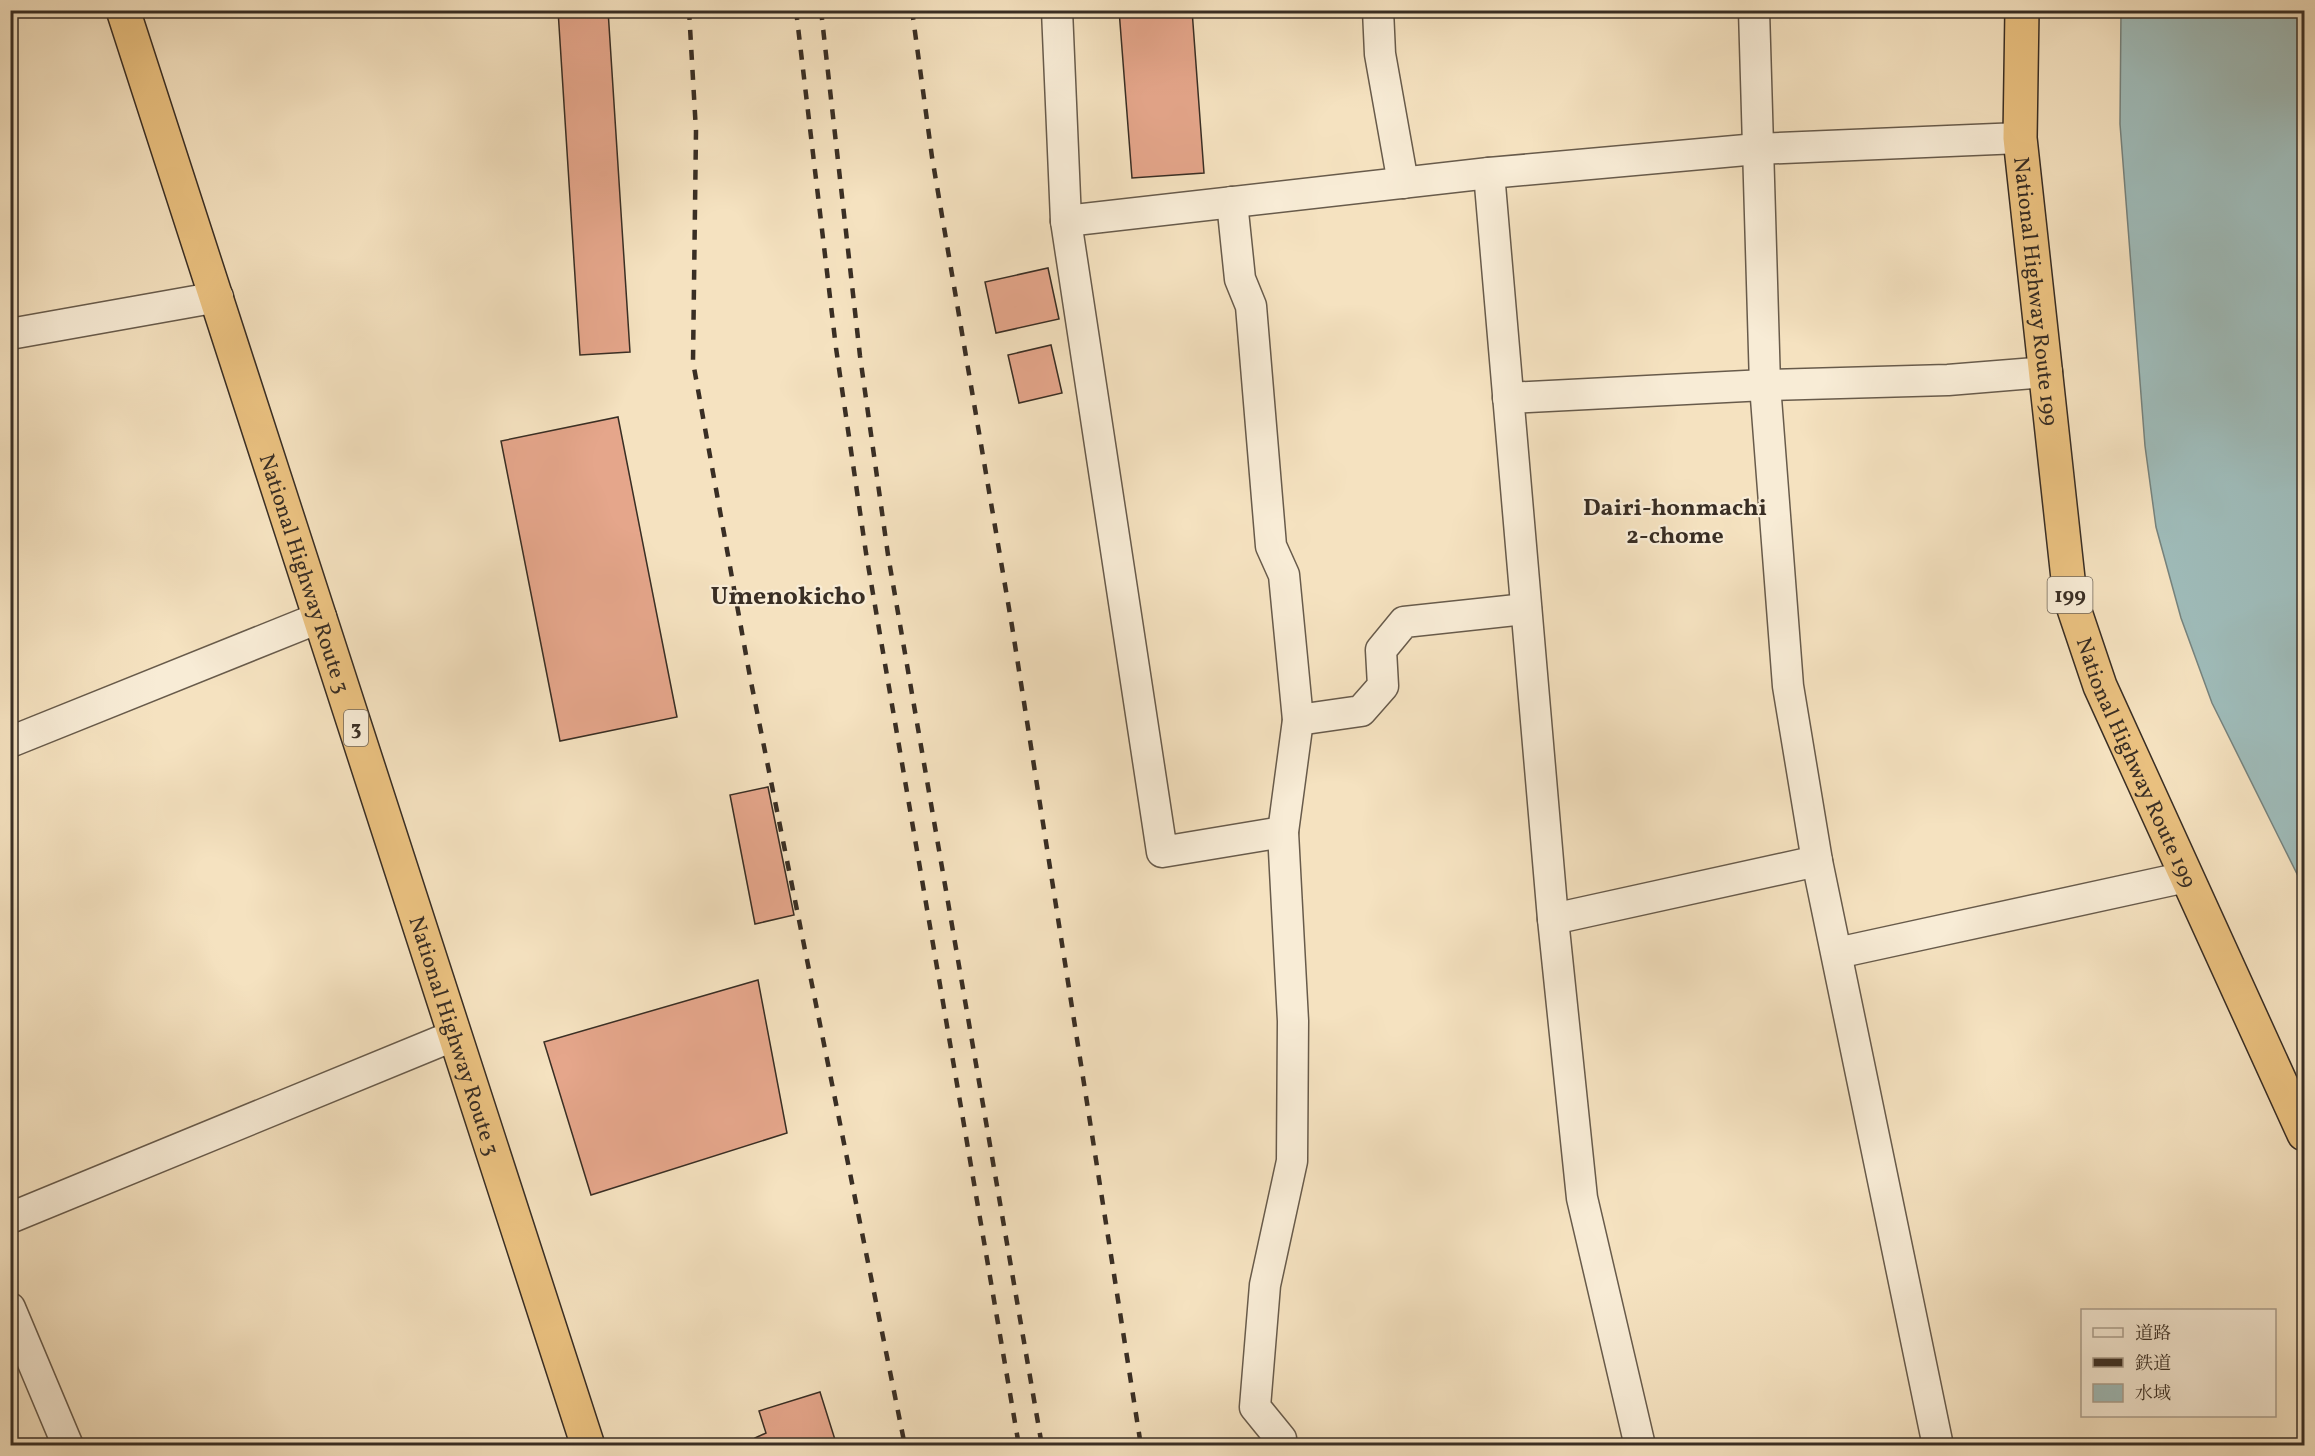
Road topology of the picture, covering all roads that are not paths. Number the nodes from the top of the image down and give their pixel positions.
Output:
1 (123, 10) edge
2 (1057, 10) edge
3 (1378, 10) edge
4 (1754, 10) edge
5 (2022, 10) edge
6 (2020, 138) junction
7 (1757, 149) junction
8 (1489, 173) junction
9 (1403, 183) junction
10 (1232, 202) junction
11 (1066, 221) junction
12 (218, 297) junction
13 (10, 334) edge
14 (2047, 372) junction
15 (1765, 385) junction
16 (1508, 398) junction
17 (1526, 609) junction
18 (321, 617) junction
19 (1298, 720) junction
20 (10, 742) edge
21 (1283, 832) junction
22 (1817, 861) junction
23 (2186, 877) junction
24 (1553, 919) junction
25 (1837, 953) junction
26 (453, 1036) junction
27 (2304, 1134) edge
28 (10, 1218) edge
29 (10, 1308) edge
30 (68, 1446) edge
31 (588, 1446) edge
32 (1280, 1446) edge
33 (1640, 1446) edge
34 (1938, 1446) edge

1 - 12 highway, National Highway Route 3 / 3
2 - 11 street
3 - 9 street
4 - 7 street
5 - 6 highway, National Highway Route 199 / 199
6 - 7 street
6 - 14 highway, National Highway Route 199 / 199
7 - 8 street
7 - 15 street
8 - 9 street
8 - 16 street
9 - 10 street
10 - 11 street
10 - 19 street
11 - 21 street
12 - 13 street
12 - 18 highway, National Highway Route 3 / 3
14 - 15 street
14 - 23 highway, National Highway Route 199 / 199
15 - 16 street
15 - 22 street
16 - 17 street
17 - 19 street
17 - 24 street
18 - 20 street
18 - 26 highway, National Highway Route 3 / 3
19 - 21 street
21 - 32 street
22 - 24 street
22 - 25 street
23 - 25 street
23 - 27 highway, National Highway Route 199 / 199
24 - 33 street
25 - 34 street
26 - 28 street
26 - 31 highway, National Highway Route 3 / 3
29 - 30 street

